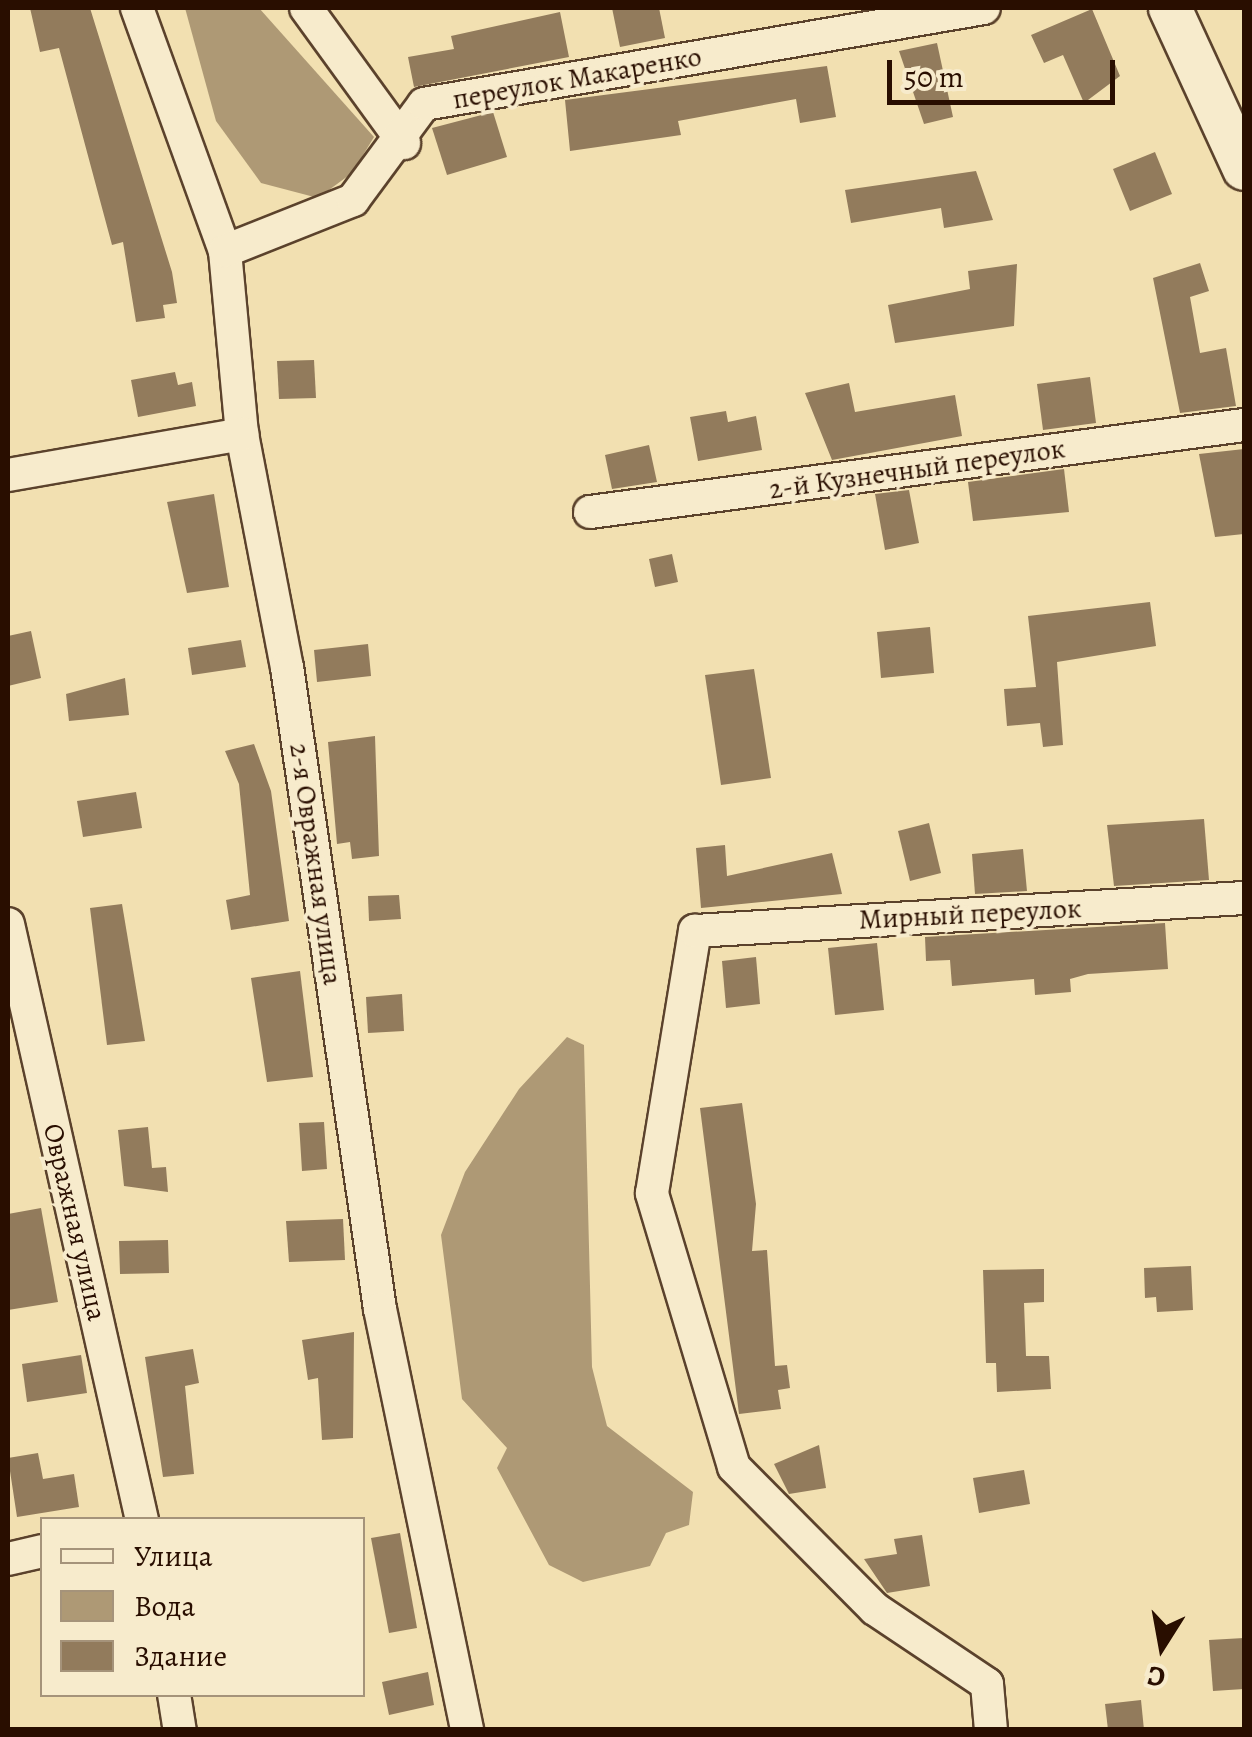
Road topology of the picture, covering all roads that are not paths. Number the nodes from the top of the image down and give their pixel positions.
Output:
1 (137, 8) edge
2 (306, 8) edge
3 (984, 8) edge
4 (1170, 8) edge
5 (404, 144) junction
6 (1244, 169) edge
7 (225, 252) junction
8 (1244, 425) edge
9 (242, 434) junction
10 (8, 476) edge
11 (590, 512) dead end
12 (1244, 898) edge
13 (8, 924) edge
14 (141, 1517) edge
15 (40, 1551) edge
16 (8, 1559) edge
17 (174, 1697) edge
18 (180, 1730) edge
19 (467, 1730) edge
20 (990, 1730) edge

1 - 7 street, 2-я Овражная улица
2 - 5 street
3 - 5 street, переулок Макаренко
4 - 6 street
5 - 7 street, переулок Макаренко
7 - 9 street, 2-я Овражная улица
8 - 11 street, 2-й Кузнечный переулок
9 - 10 street
9 - 19 street, 2-я Овражная улица
12 - 20 street, Мирный переулок
13 - 14 street, Овражная улица
15 - 16 street
17 - 18 street

